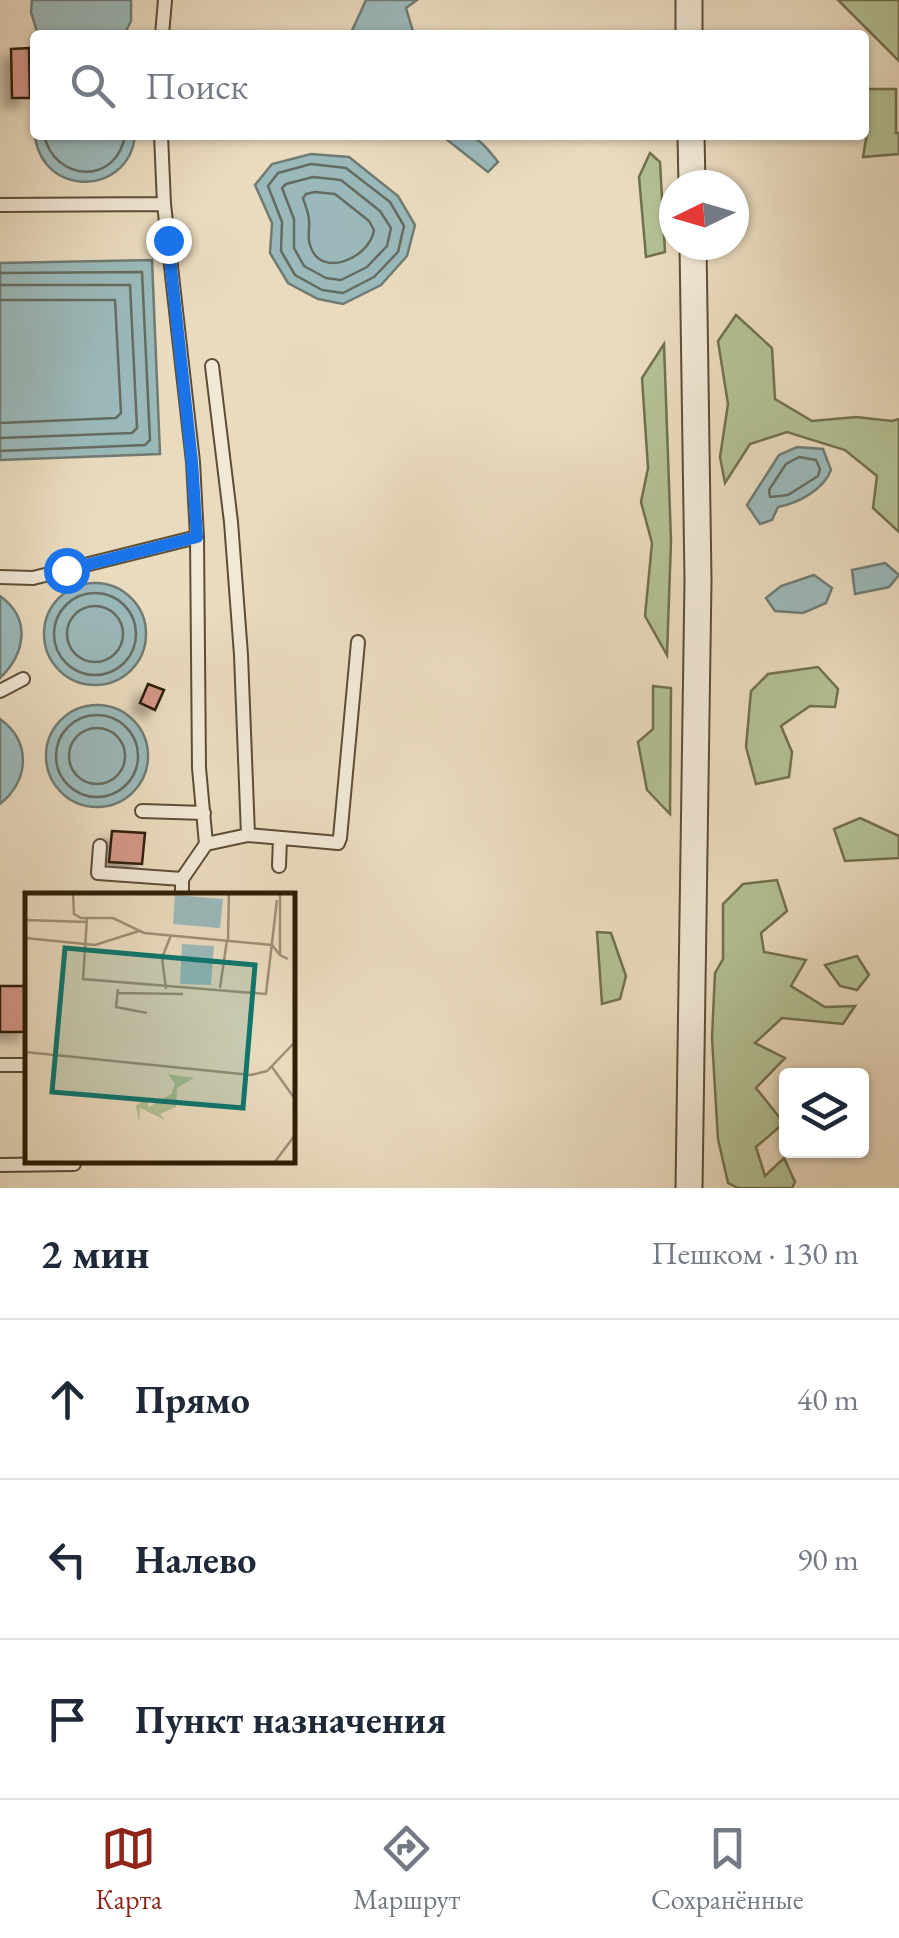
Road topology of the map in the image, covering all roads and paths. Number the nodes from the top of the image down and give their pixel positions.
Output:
1 (166, 0) edge
2 (689, 0) edge
3 (163, 30) edge
4 (689, 30) edge
5 (162, 140) edge
6 (691, 140) edge
7 (692, 170) edge
8 (164, 204) junction
9 (0, 205) edge
10 (692, 260) edge
11 (212, 366) dead end
12 (197, 537) junction
13 (0, 577) edge
14 (358, 642) dead end
15 (23, 679) dead end
16 (0, 691) edge
17 (142, 812) dead end
18 (204, 813) junction
19 (248, 835) junction
20 (280, 838) junction
21 (206, 844) junction
22 (100, 846) dead end
23 (279, 866) dead end
24 (182, 879) junction
25 (182, 893) edge
26 (74, 1164) dead end
27 (0, 1165) edge
28 (689, 1188) edge

1 - 3 lane
2 - 4 street
5 - 8 lane
6 - 7 street
8 - 9 lane
8 - 12 lane
10 - 28 street
11 - 19 lane
12 - 13 lane
12 - 18 lane
14 - 20 lane
15 - 16 lane
17 - 18 lane
18 - 21 lane
19 - 20 lane
19 - 21 lane
20 - 23 lane
21 - 24 lane
22 - 24 lane
24 - 25 lane
26 - 27 lane

